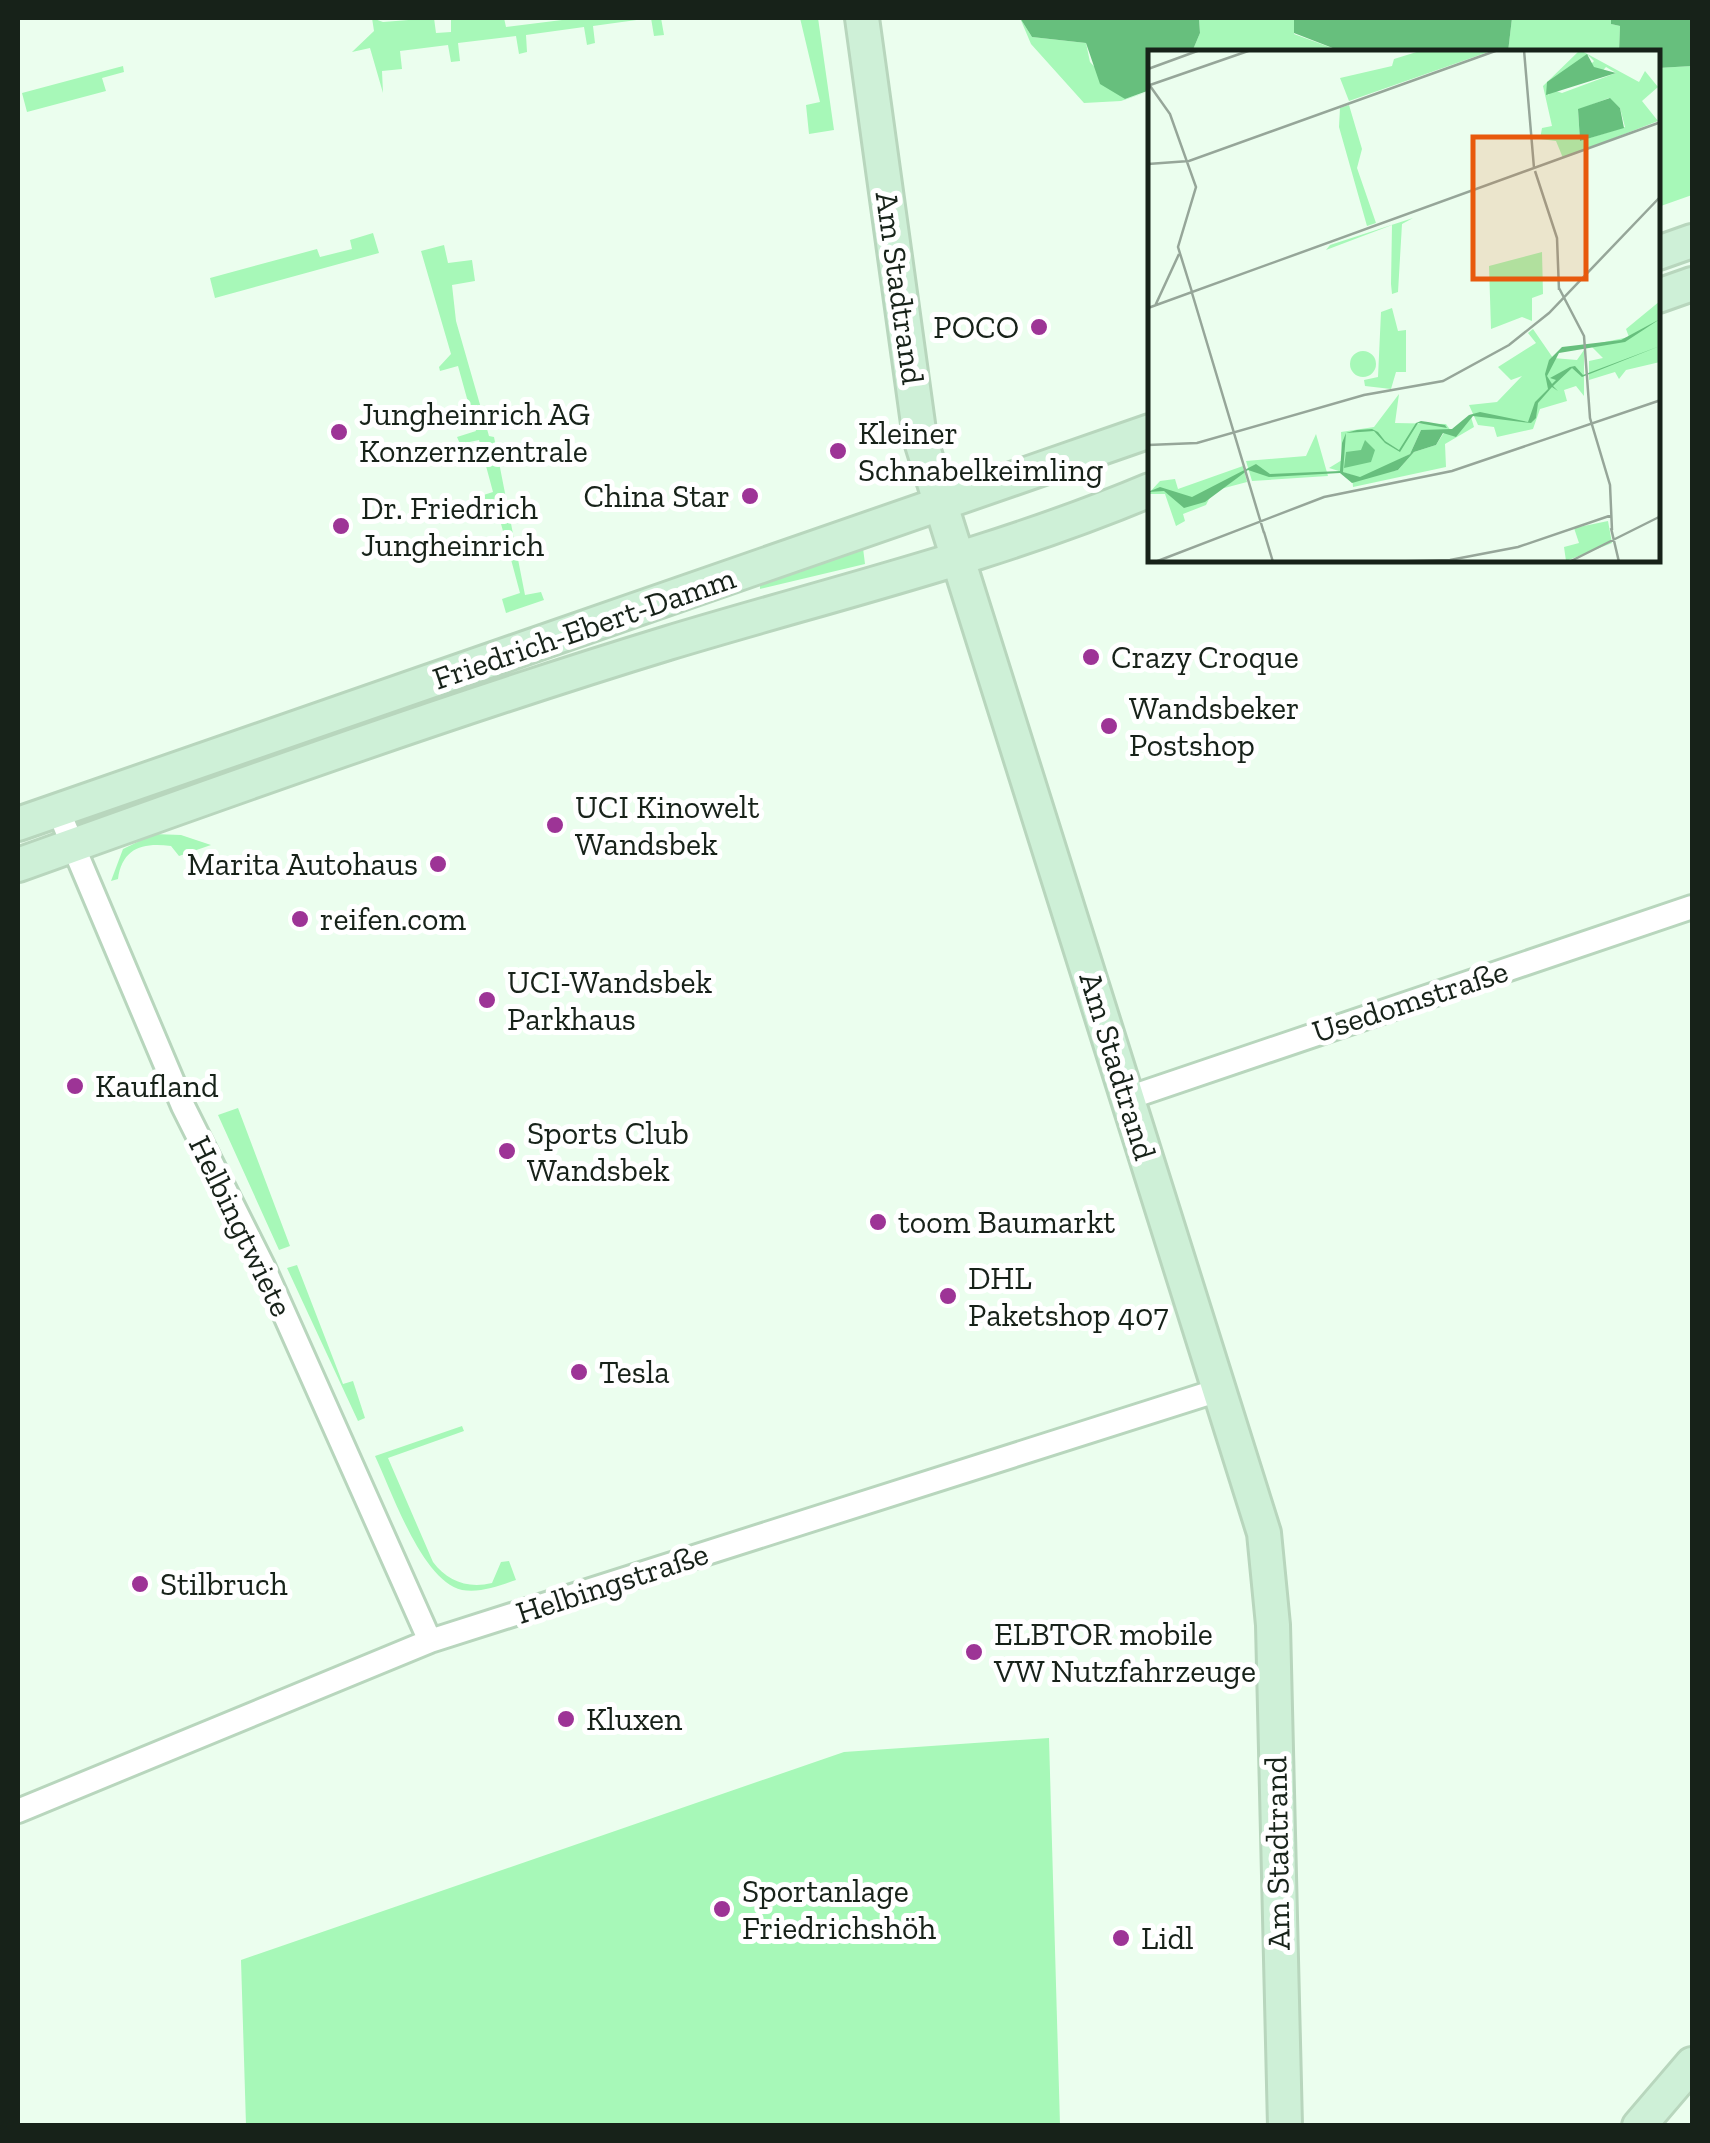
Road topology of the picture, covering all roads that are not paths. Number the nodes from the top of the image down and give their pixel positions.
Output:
1 (862, 18) edge
2 (1692, 241) edge
3 (1660, 252) edge
4 (1692, 284) edge
5 (1660, 295) edge
6 (1148, 432) edge
7 (1148, 491) edge
8 (942, 504) junction
9 (960, 560) junction
10 (58, 810) junction
11 (18, 824) edge
12 (73, 845) junction
13 (18, 865) edge
14 (1692, 907) edge
15 (1128, 1098) junction
16 (1219, 1390) junction
17 (430, 1640) junction
18 (18, 1811) edge
19 (1692, 2064) edge
20 (1285, 2126) edge
21 (1640, 2126) edge

1 - 8 main road, Am Stadtrand
2 - 3 main road
4 - 5 main road
6 - 8 main road, Friedrich-Ebert-Damm
7 - 9 main road, Friedrich-Ebert-Damm
8 - 9 main road, Am Stadtrand
8 - 10 main road, Friedrich-Ebert-Damm
9 - 12 main road, Friedrich-Ebert-Damm
9 - 15 main road, Am Stadtrand
10 - 11 main road, Friedrich-Ebert-Damm
10 - 12 street, Helbingtwiete
12 - 13 main road, Friedrich-Ebert-Damm
12 - 17 street, Helbingtwiete
14 - 15 street, Usedomstraße
15 - 16 main road, Am Stadtrand
16 - 17 street, Helbingstraße
16 - 20 main road, Am Stadtrand
17 - 18 street, Helbingstraße
19 - 21 main road

